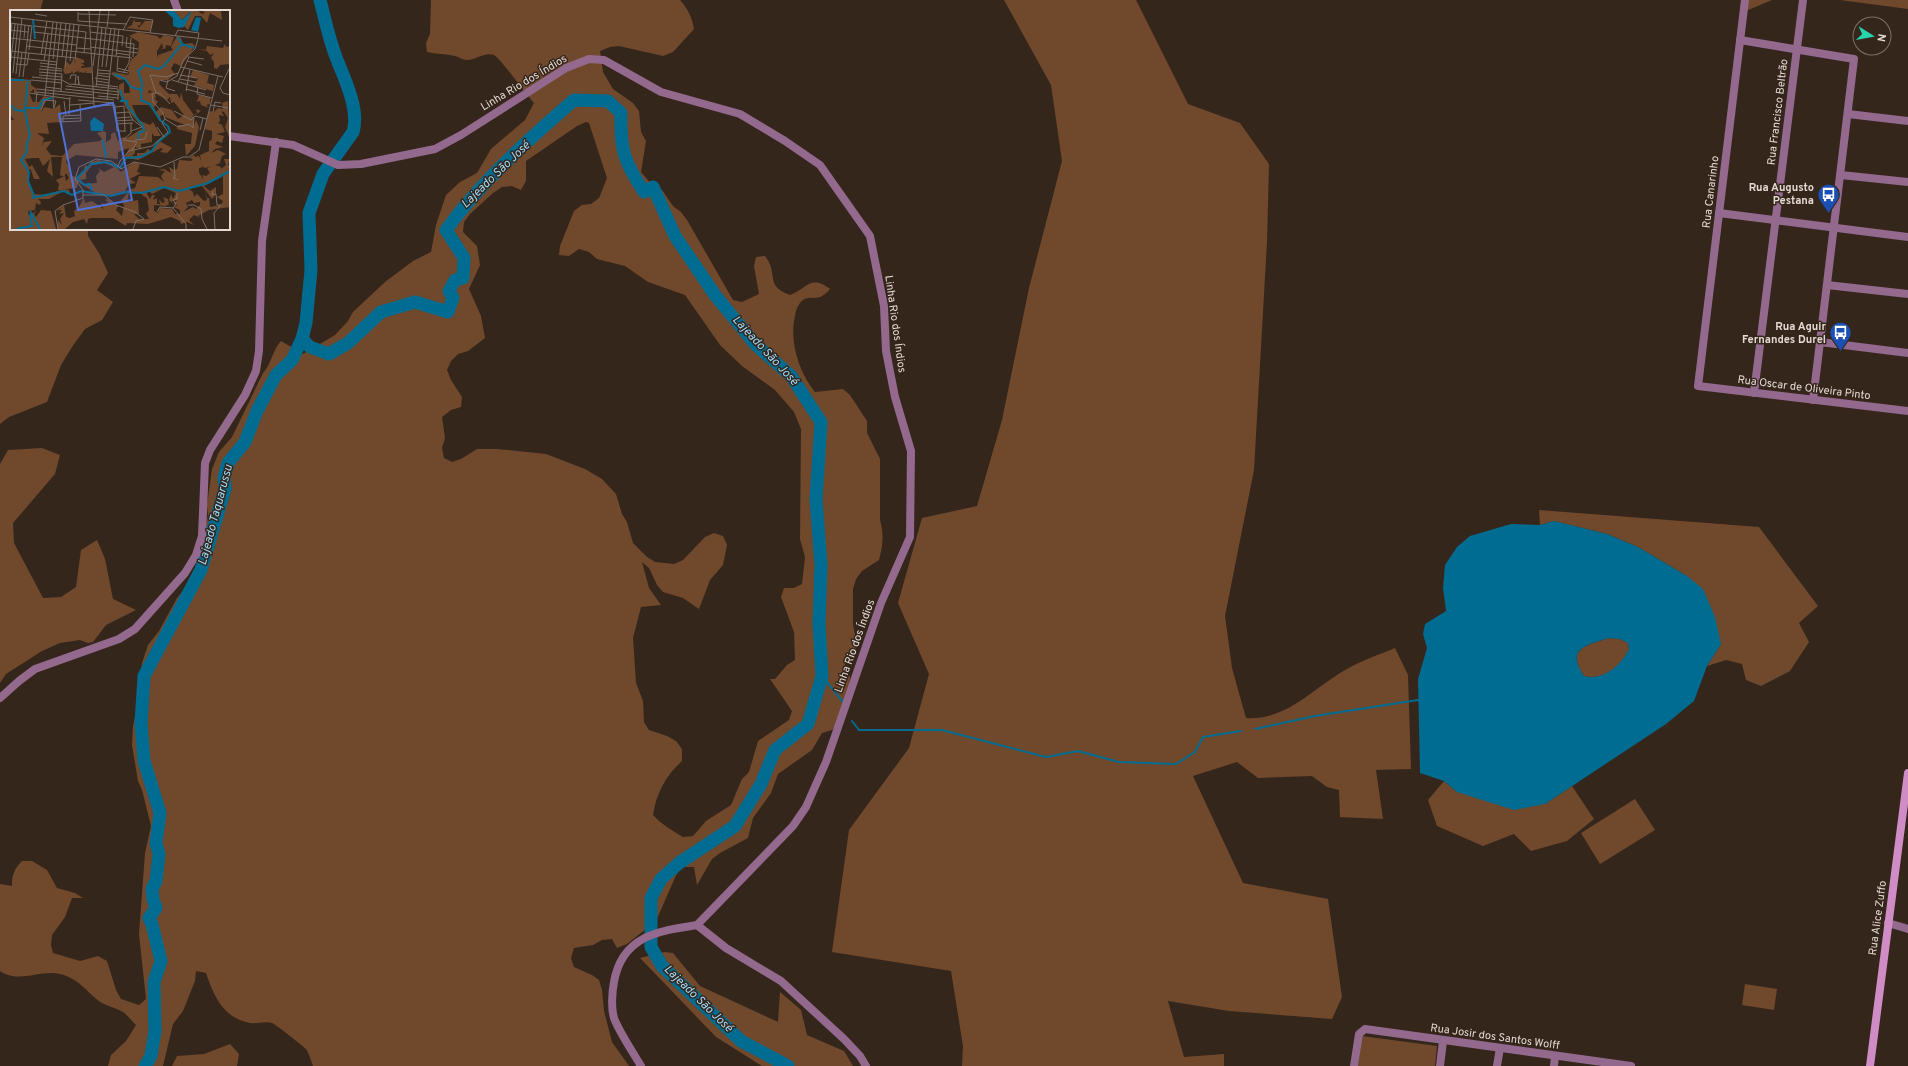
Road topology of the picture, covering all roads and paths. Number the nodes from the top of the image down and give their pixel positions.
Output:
1 (174, 0) edge
2 (1745, 0) edge
3 (1803, 0) edge
4 (178, 10) edge
5 (1740, 40) junction
6 (1796, 49) junction
7 (1848, 114) junction
8 (1908, 121) edge
9 (230, 136) edge
10 (276, 142) junction
11 (1841, 175) junction
12 (1908, 182) edge
13 (1719, 213) junction
14 (1775, 220) junction
15 (1834, 228) junction
16 (1908, 237) edge
17 (1827, 285) junction
18 (1908, 294) edge
19 (1820, 342) junction
20 (1908, 353) edge
21 (1698, 386) joint
22 (1754, 393) junction
23 (1813, 400) junction
24 (1908, 411) edge
25 (0, 698) edge
26 (1908, 772) edge
27 (1888, 923) junction
28 (697, 925) junction
29 (1908, 929) edge
30 (1443, 1041) junction
31 (1500, 1048) junction
32 (1555, 1056) junction
33 (1610, 1065) edge
34 (641, 1066) edge
35 (866, 1066) edge
36 (1354, 1066) edge
37 (1440, 1066) edge
38 (1497, 1066) edge
39 (1554, 1066) edge
40 (1631, 1066) edge
41 (1871, 1066) edge

1 - 4 street
2 - 5 street, Rua Canarinho
3 - 6 street, Rua Francisco Beltrão
5 - 6 street
5 - 13 street, Rua Canarinho
6 - 7 street
6 - 14 street, Rua Francisco Beltrão
7 - 8 street
7 - 11 street
9 - 10 street
10 - 25 street
10 - 28 street, Linha Rio dos Índios
11 - 12 street
11 - 15 street
13 - 14 street
13 - 21 street, Rua Canarinho
14 - 15 street
14 - 22 street, Rua Francisco Beltrão
15 - 16 street
15 - 17 street
17 - 18 street
17 - 19 street
19 - 20 street
19 - 23 street
21 - 22 street, Rua Oscar de Oliveira Pinto
22 - 23 street, Rua Oscar de Oliveira Pinto
23 - 24 street, Rua Oscar de Oliveira Pinto
26 - 27 street, Rua Alice Zuffo
27 - 29 street
27 - 41 street, Rua Alice Zuffo
28 - 34 street
28 - 35 street
30 - 31 street, Rua Josir dos Santos Wolff
30 - 36 street, Rua Josir dos Santos Wolff
30 - 37 street
31 - 32 street, Rua Josir dos Santos Wolff
31 - 38 street
32 - 33 street, Rua Josir dos Santos Wolff
32 - 39 street
33 - 40 street, Rua Josir dos Santos Wolff

